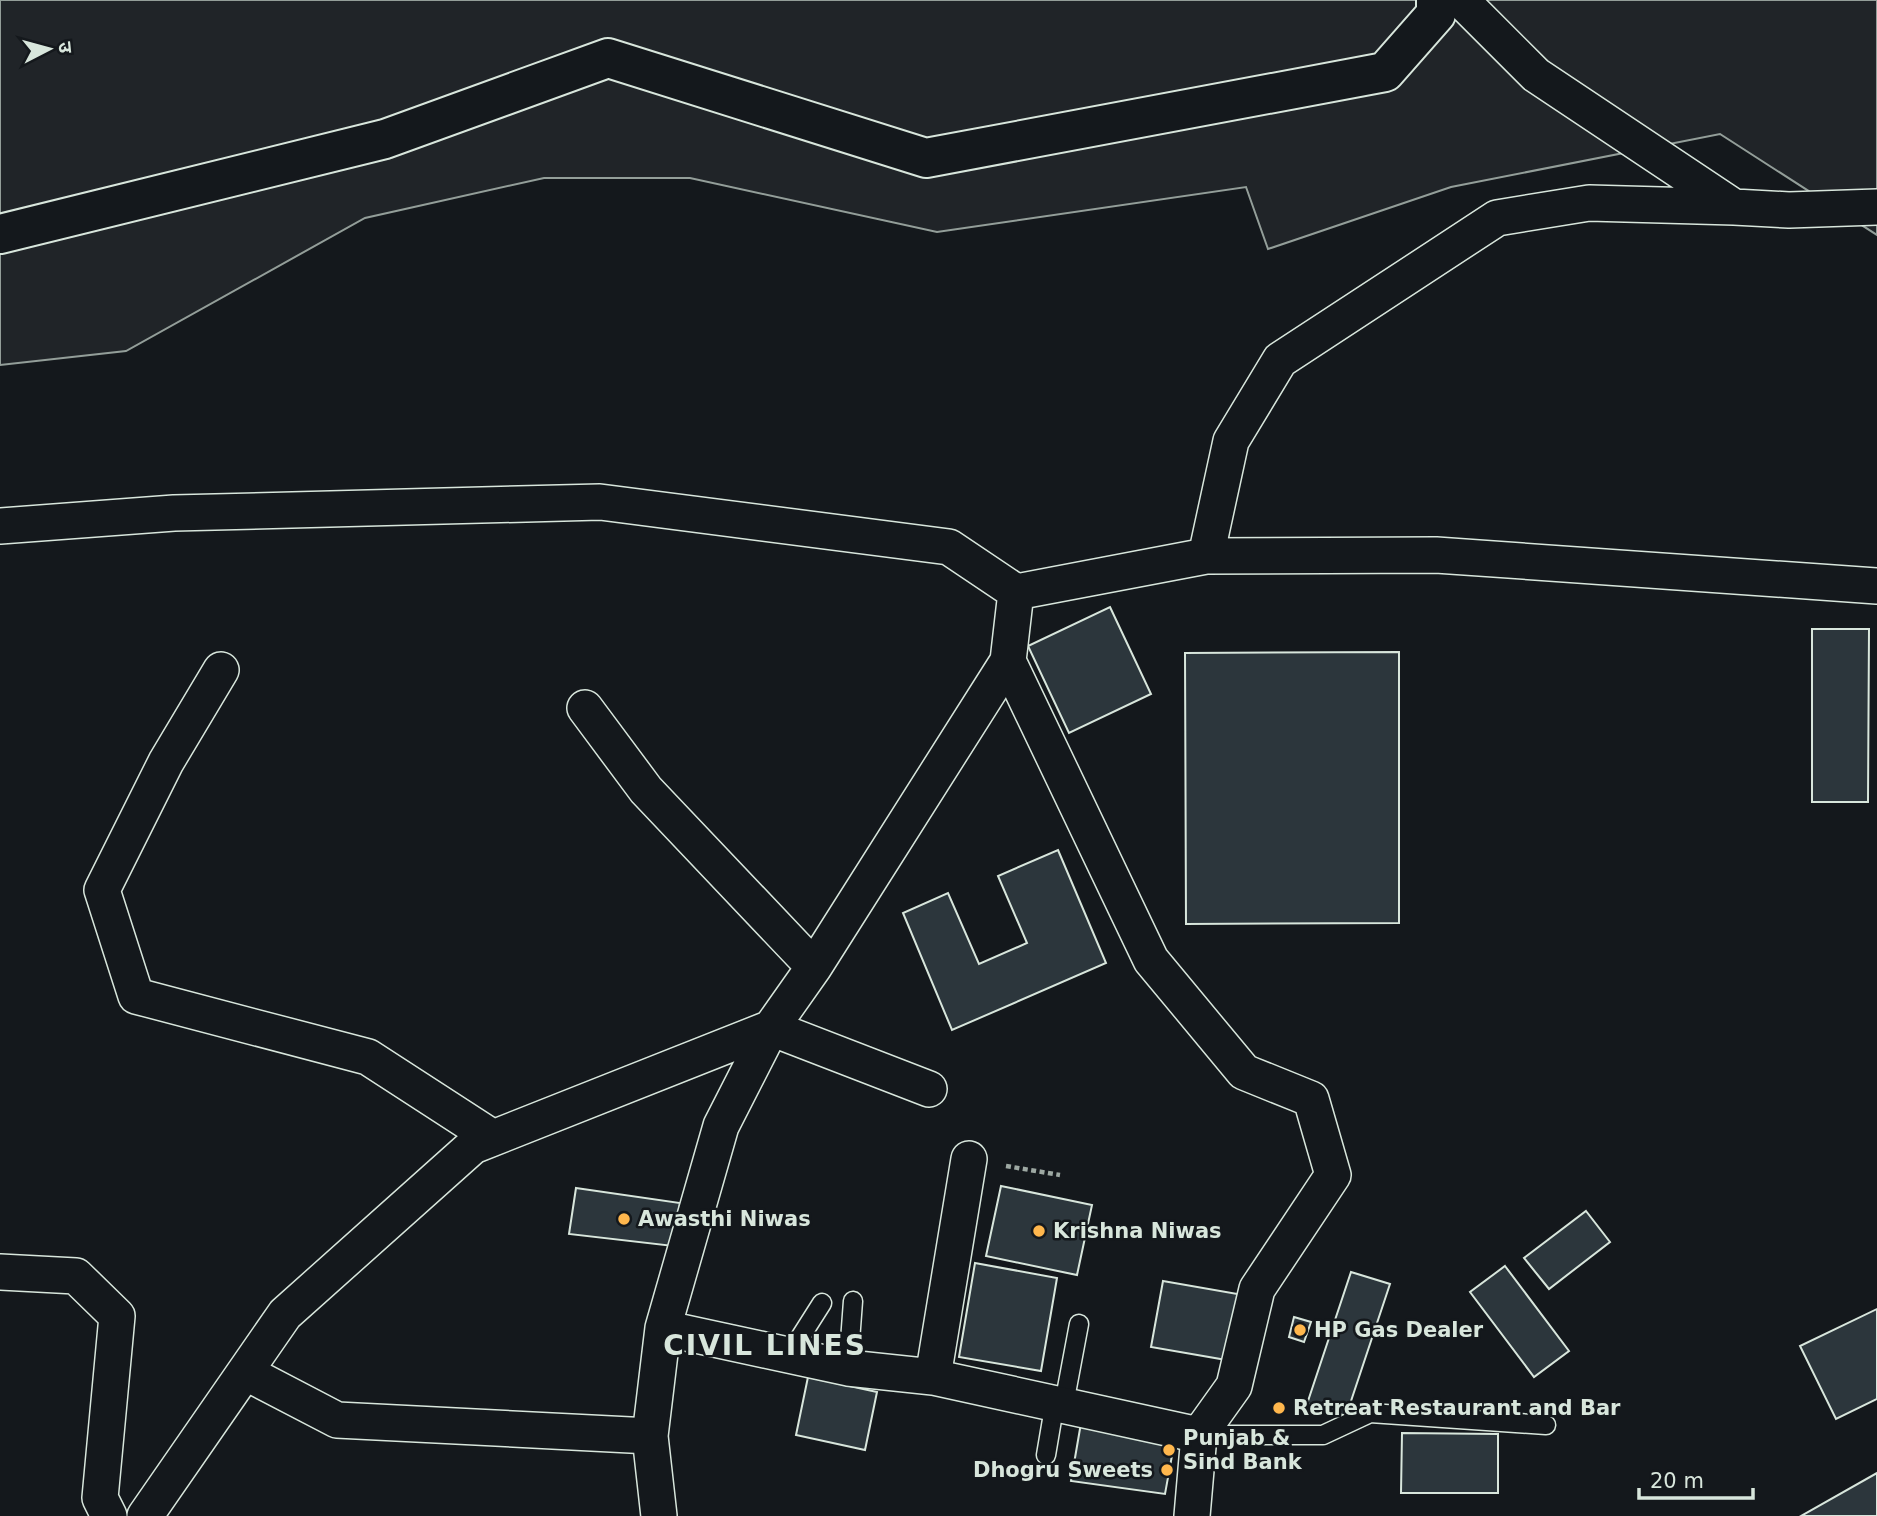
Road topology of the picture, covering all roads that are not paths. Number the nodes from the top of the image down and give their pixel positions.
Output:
1 (1436, 0) edge
2 (1461, 0) edge
3 (1734, 207) junction
4 (1877, 207) edge
5 (0, 234) edge
6 (0, 526) edge
7 (1206, 556) junction
8 (1877, 586) edge
9 (1016, 592) junction
10 (1007, 661) junction
11 (221, 670) dead end
12 (585, 708) dead end
13 (814, 967) junction
14 (771, 1028) junction
15 (929, 1088) dead end
16 (493, 1138) junction
17 (969, 1159) road end
18 (0, 1272) edge
19 (853, 1301) dead end
20 (822, 1303) dead end
21 (1079, 1324) dead end
22 (663, 1328) junction
23 (789, 1355) junction
24 (848, 1368) junction
25 (245, 1371) junction
26 (933, 1377) junction
27 (1059, 1403) junction
28 (1546, 1425) dead end
29 (1199, 1435) junction
30 (650, 1436) junction
31 (1046, 1454) dead end
32 (109, 1516) edge
33 (145, 1516) edge
34 (659, 1516) edge
35 (1192, 1516) edge

1 - 5 street
2 - 3 street
3 - 4 street
3 - 7 street
6 - 9 street
7 - 8 street
7 - 9 street
9 - 10 street
10 - 13 street
10 - 29 street
11 - 16 street
12 - 13 street
13 - 14 street
14 - 15 street
14 - 16 street
14 - 22 street
16 - 25 street
17 - 26 street
18 - 32 street
19 - 24 lane
20 - 23 lane
21 - 27 lane
22 - 23 street
22 - 30 street
23 - 24 street
24 - 26 street
25 - 30 street
25 - 33 street
26 - 27 street
27 - 29 street
27 - 31 lane
28 - 29 lane
29 - 35 street
30 - 34 street

